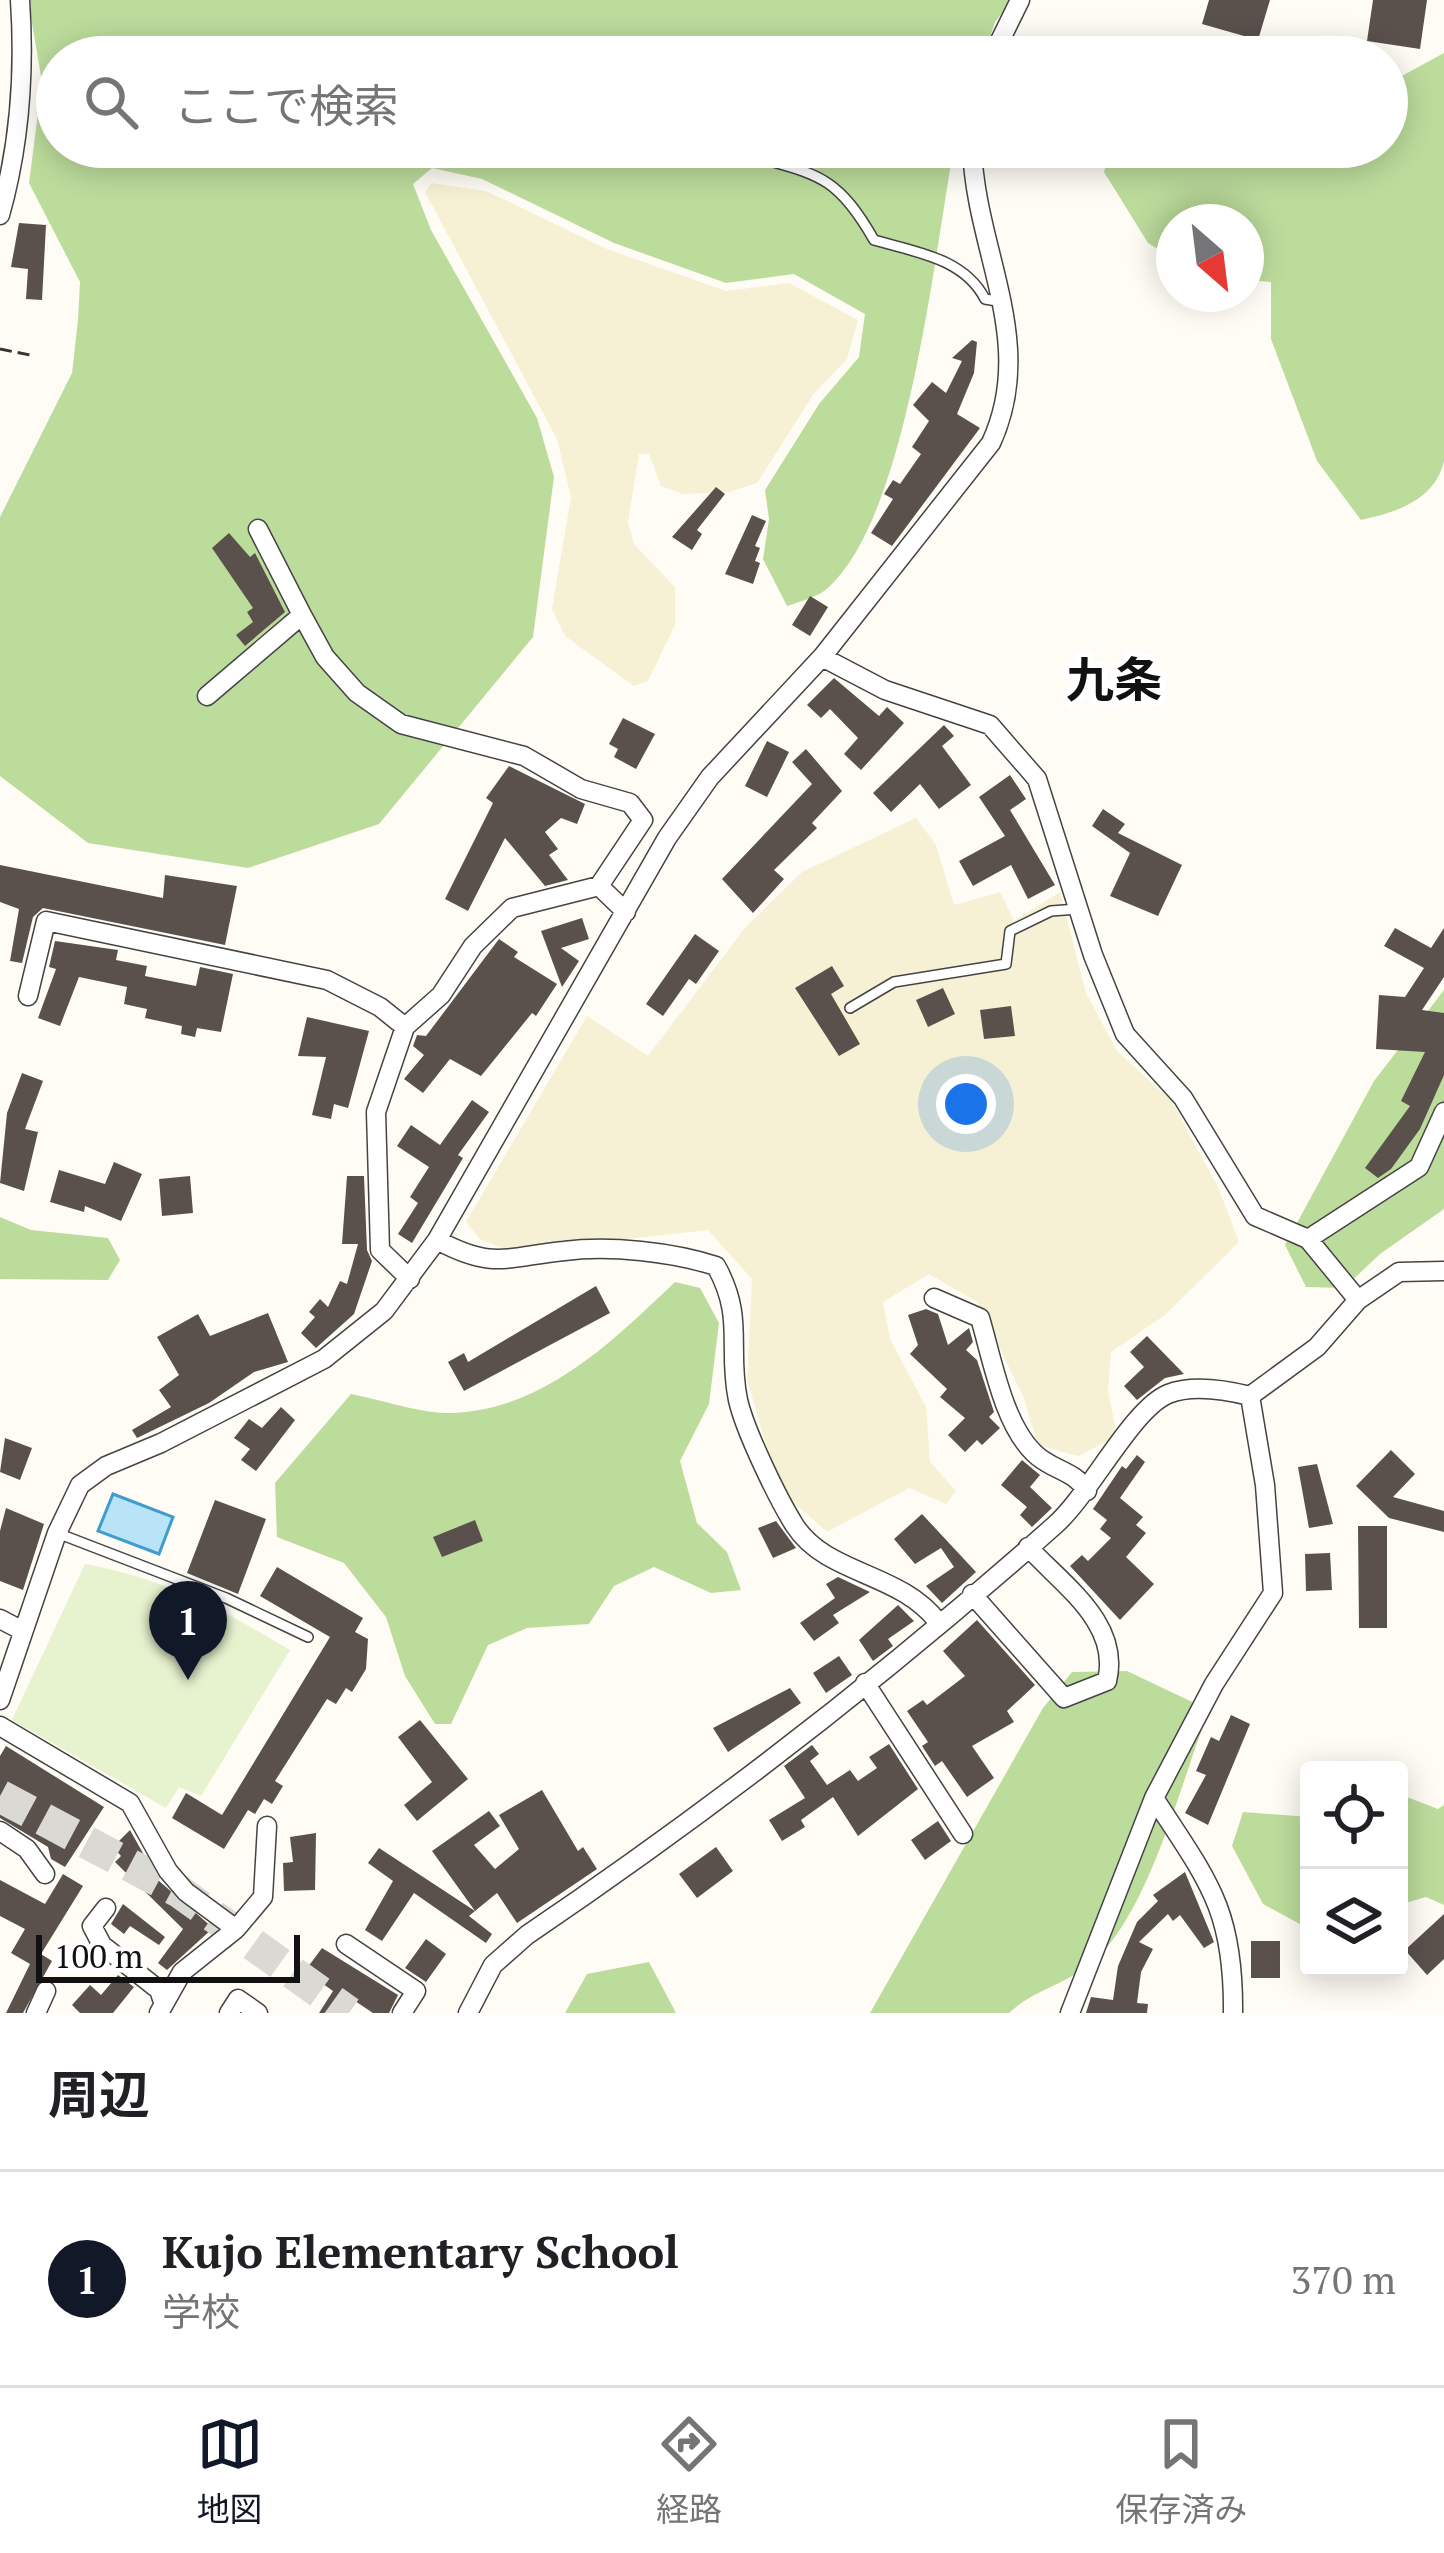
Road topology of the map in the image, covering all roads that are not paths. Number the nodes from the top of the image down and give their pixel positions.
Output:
1 (20, 0) edge
2 (1020, 0) edge
3 (1002, 36) edge
4 (792, 168) edge
5 (976, 168) edge
6 (0, 215) edge
7 (1004, 302) junction
8 (258, 529) dead end
9 (302, 615) junction
10 (822, 657) junction
11 (207, 696) dead end
12 (599, 886) junction
13 (1078, 909) junction
14 (626, 912) junction
15 (28, 996) dead end
16 (850, 1008) dead end
17 (405, 1027) junction
18 (1444, 1112) edge
19 (1309, 1239) junction
20 (437, 1240) junction
21 (1444, 1271) edge
22 (410, 1279) junction
23 (934, 1298) dead end
24 (1358, 1300) junction
25 (1250, 1396) junction
26 (1087, 1491) junction
27 (57, 1533) junction
28 (1028, 1547) junction
29 (972, 1594) junction
30 (0, 1619) edge
31 (938, 1622) junction
32 (23, 1631) junction
33 (308, 1637) dead end
34 (865, 1683) junction
35 (0, 1700) edge
36 (0, 1726) edge
37 (1154, 1798) junction
38 (267, 1826) dead end
39 (0, 1831) edge
40 (963, 1834) dead end
41 (45, 1874) dead end
42 (106, 1908) dead end
43 (236, 1929) junction
44 (346, 1944) dead end
45 (46, 1991) dead end
46 (160, 2006) edge
47 (36, 2013) edge
48 (229, 2013) edge
49 (258, 2013) edge
50 (401, 2013) edge
51 (468, 2013) edge
52 (1070, 2013) edge
53 (1233, 2013) edge

1 - 6 street
2 - 3 street
4 - 7 lane
5 - 7 street
7 - 10 street
8 - 9 street
9 - 11 street
9 - 12 street
10 - 13 street
10 - 14 street
12 - 14 street
12 - 17 street
13 - 16 lane
13 - 19 street
14 - 20 street
15 - 17 street
17 - 22 street
18 - 19 street
19 - 24 street
20 - 22 street
20 - 31 street
21 - 24 street
22 - 27 street
23 - 26 street
24 - 25 street
25 - 26 street
25 - 37 street
26 - 28 street
27 - 32 street
27 - 33 lane
28 - 29 street
28 - 29 street
29 - 31 street
30 - 32 street
31 - 34 street
32 - 35 street
34 - 40 street
34 - 51 street
36 - 43 street
37 - 52 street
37 - 53 street
38 - 43 street
39 - 41 street
42 - 46 street
43 - 46 street
44 - 50 street
45 - 47 street
48 - 49 street

